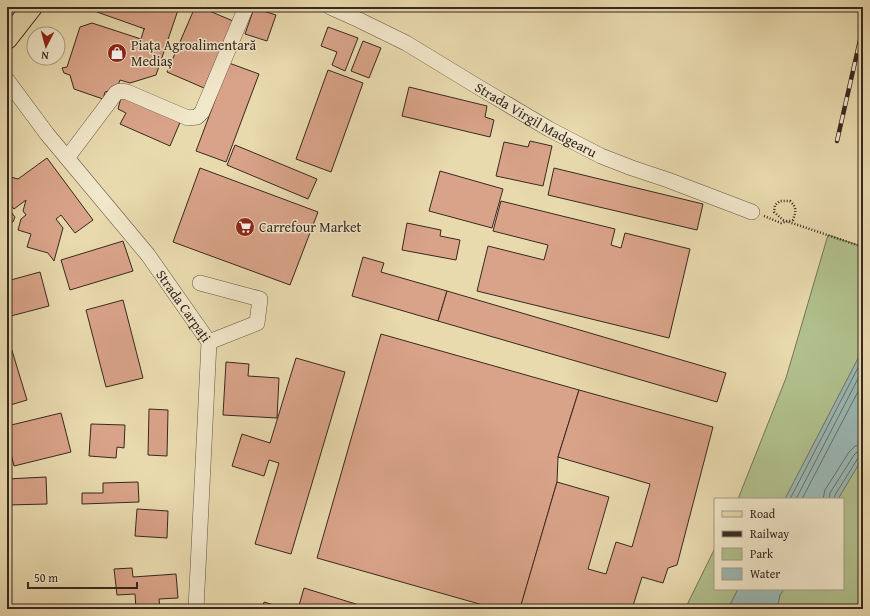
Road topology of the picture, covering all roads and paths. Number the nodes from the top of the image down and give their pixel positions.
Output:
1 (32, 7) edge
2 (246, 7) edge
3 (330, 7) edge
4 (7, 39) edge
5 (7, 80) edge
6 (67, 158) junction
7 (752, 212) joint
8 (863, 247) edge
9 (200, 283) dead end
10 (209, 342) junction
11 (196, 609) edge

1 - 4 main road
2 - 6 street
3 - 7 street, Strada Virgil Madgearu
5 - 6 street, Strada Carpați
6 - 10 street, Strada Carpați
7 - 8 path, bridge
9 - 10 street
10 - 11 street, Strada Carpați

